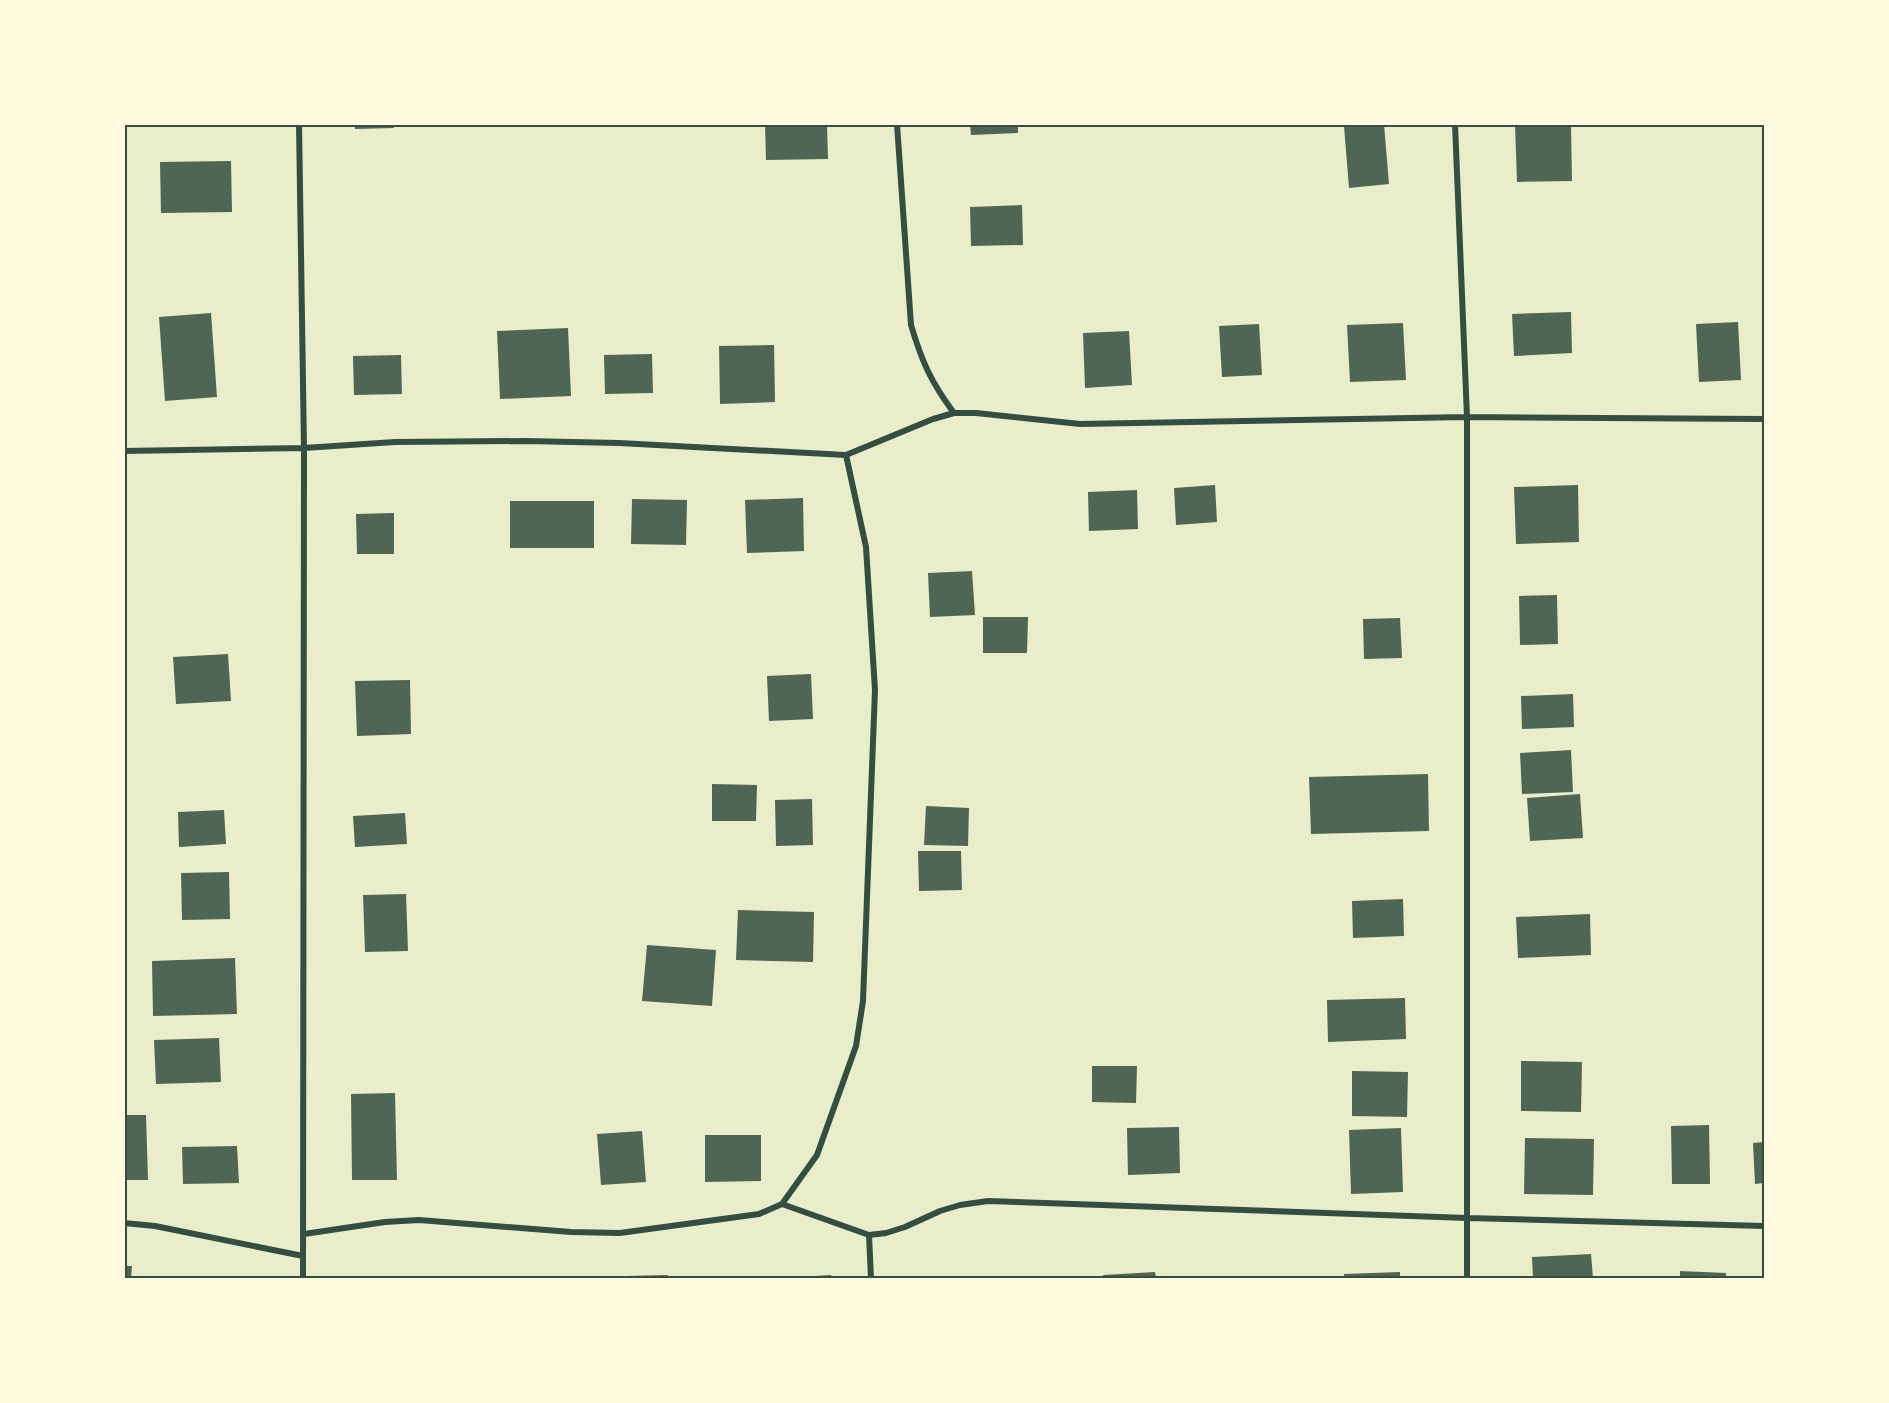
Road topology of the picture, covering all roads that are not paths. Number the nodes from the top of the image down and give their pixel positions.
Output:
1 (299, 124) edge
2 (897, 124) edge
3 (1455, 124) edge
4 (954, 413) junction
5 (1467, 417) junction
6 (1764, 418) edge
7 (304, 448) junction
8 (124, 451) edge
9 (846, 455) junction
10 (782, 1204) junction
11 (1467, 1218) junction
12 (124, 1223) edge
13 (1764, 1226) edge
14 (304, 1234) junction
15 (869, 1235) junction
16 (303, 1256) junction
17 (303, 1278) edge
18 (871, 1278) edge
19 (1467, 1278) edge

1 - 7 street
2 - 4 street
3 - 5 street
4 - 5 street
4 - 9 street
5 - 6 street
5 - 11 street
7 - 8 street
7 - 9 street
7 - 14 street
9 - 10 street
10 - 14 street
10 - 15 street
11 - 13 street
11 - 15 street
11 - 19 street
12 - 16 street
14 - 16 street
15 - 18 street
16 - 17 street

